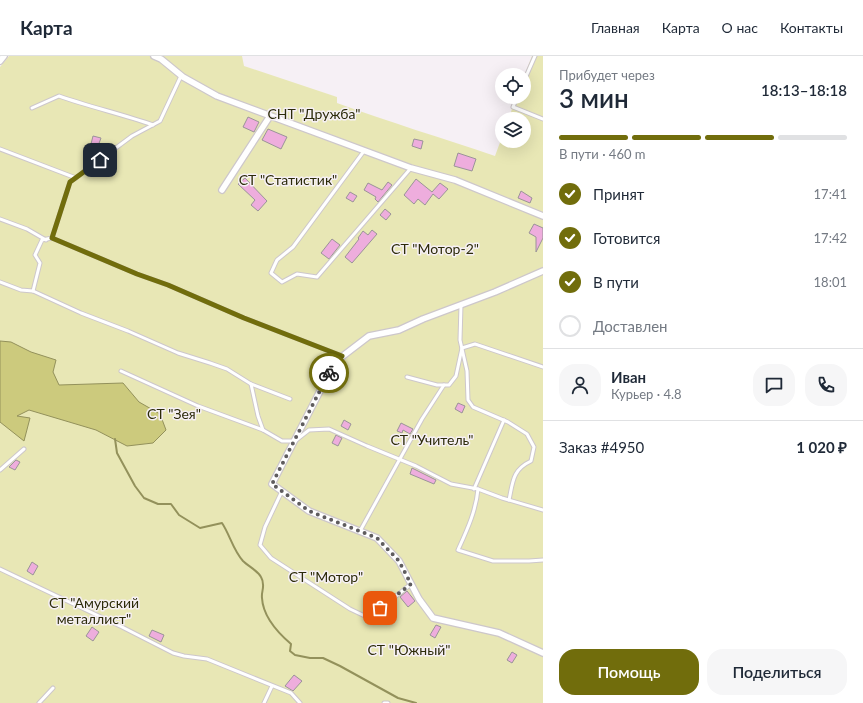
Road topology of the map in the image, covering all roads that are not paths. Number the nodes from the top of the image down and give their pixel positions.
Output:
1 (4, 56) edge
2 (154, 56) edge
3 (535, 56) edge
4 (0, 61) edge
5 (530, 68) edge
6 (181, 75) junction
7 (514, 104) edge
8 (32, 108) dead end
9 (270, 116) junction
10 (543, 120) edge
11 (153, 125) junction
12 (0, 149) edge
13 (364, 152) junction
14 (411, 168) junction
15 (76, 178) junction
16 (222, 190) dead end
17 (543, 216) edge
18 (0, 218) edge
19 (52, 238) junction
20 (46, 240) junction
21 (543, 271) edge
22 (0, 282) edge
23 (34, 291) junction
24 (461, 304) junction
25 (462, 348) junction
26 (342, 356) junction
27 (543, 367) edge
28 (122, 371) dead end
29 (408, 377) dead end
30 (251, 384) junction
31 (444, 385) junction
32 (290, 399) dead end
33 (504, 420) junction
34 (263, 430) junction
35 (295, 441) junction
36 (24, 449) dead end
37 (400, 460) junction
38 (0, 470) edge
39 (476, 489) junction
40 (282, 491) junction
41 (509, 500) junction
42 (543, 510) edge
43 (360, 532) junction
44 (543, 560) edge
45 (0, 569) edge
46 (411, 584) junction
47 (543, 653) edge
48 (272, 686) junction
49 (53, 688) dead end
50 (38, 703) edge
51 (264, 703) edge
52 (300, 703) edge
53 (384, 703) edge
54 (388, 703) edge

1 - 4 street
2 - 6 street
3 - 5 lane
6 - 9 street
6 - 11 lane
7 - 10 lane
8 - 11 lane
9 - 13 street
9 - 16 street
11 - 15 lane
12 - 15 lane
13 - 14 street
13 - 14 lane
14 - 17 street
15 - 19 lane
18 - 20 lane
19 - 20 lane
19 - 26 lane
20 - 23 lane
21 - 24 street
22 - 23 lane
23 - 30 lane
24 - 25 lane
24 - 26 street
25 - 27 lane
25 - 31 lane
25 - 33 lane
26 - 35 street
28 - 34 lane
29 - 31 lane
30 - 32 lane
30 - 34 lane
31 - 37 lane
33 - 39 lane
33 - 41 lane
34 - 35 lane
35 - 37 lane
35 - 40 street
36 - 38 lane
37 - 39 lane
37 - 43 lane
39 - 41 lane
39 - 44 lane
40 - 43 street
40 - 46 lane
41 - 42 lane
43 - 46 street
45 - 48 lane
46 - 47 street
48 - 51 lane
48 - 52 lane
49 - 50 lane
53 - 54 lane

